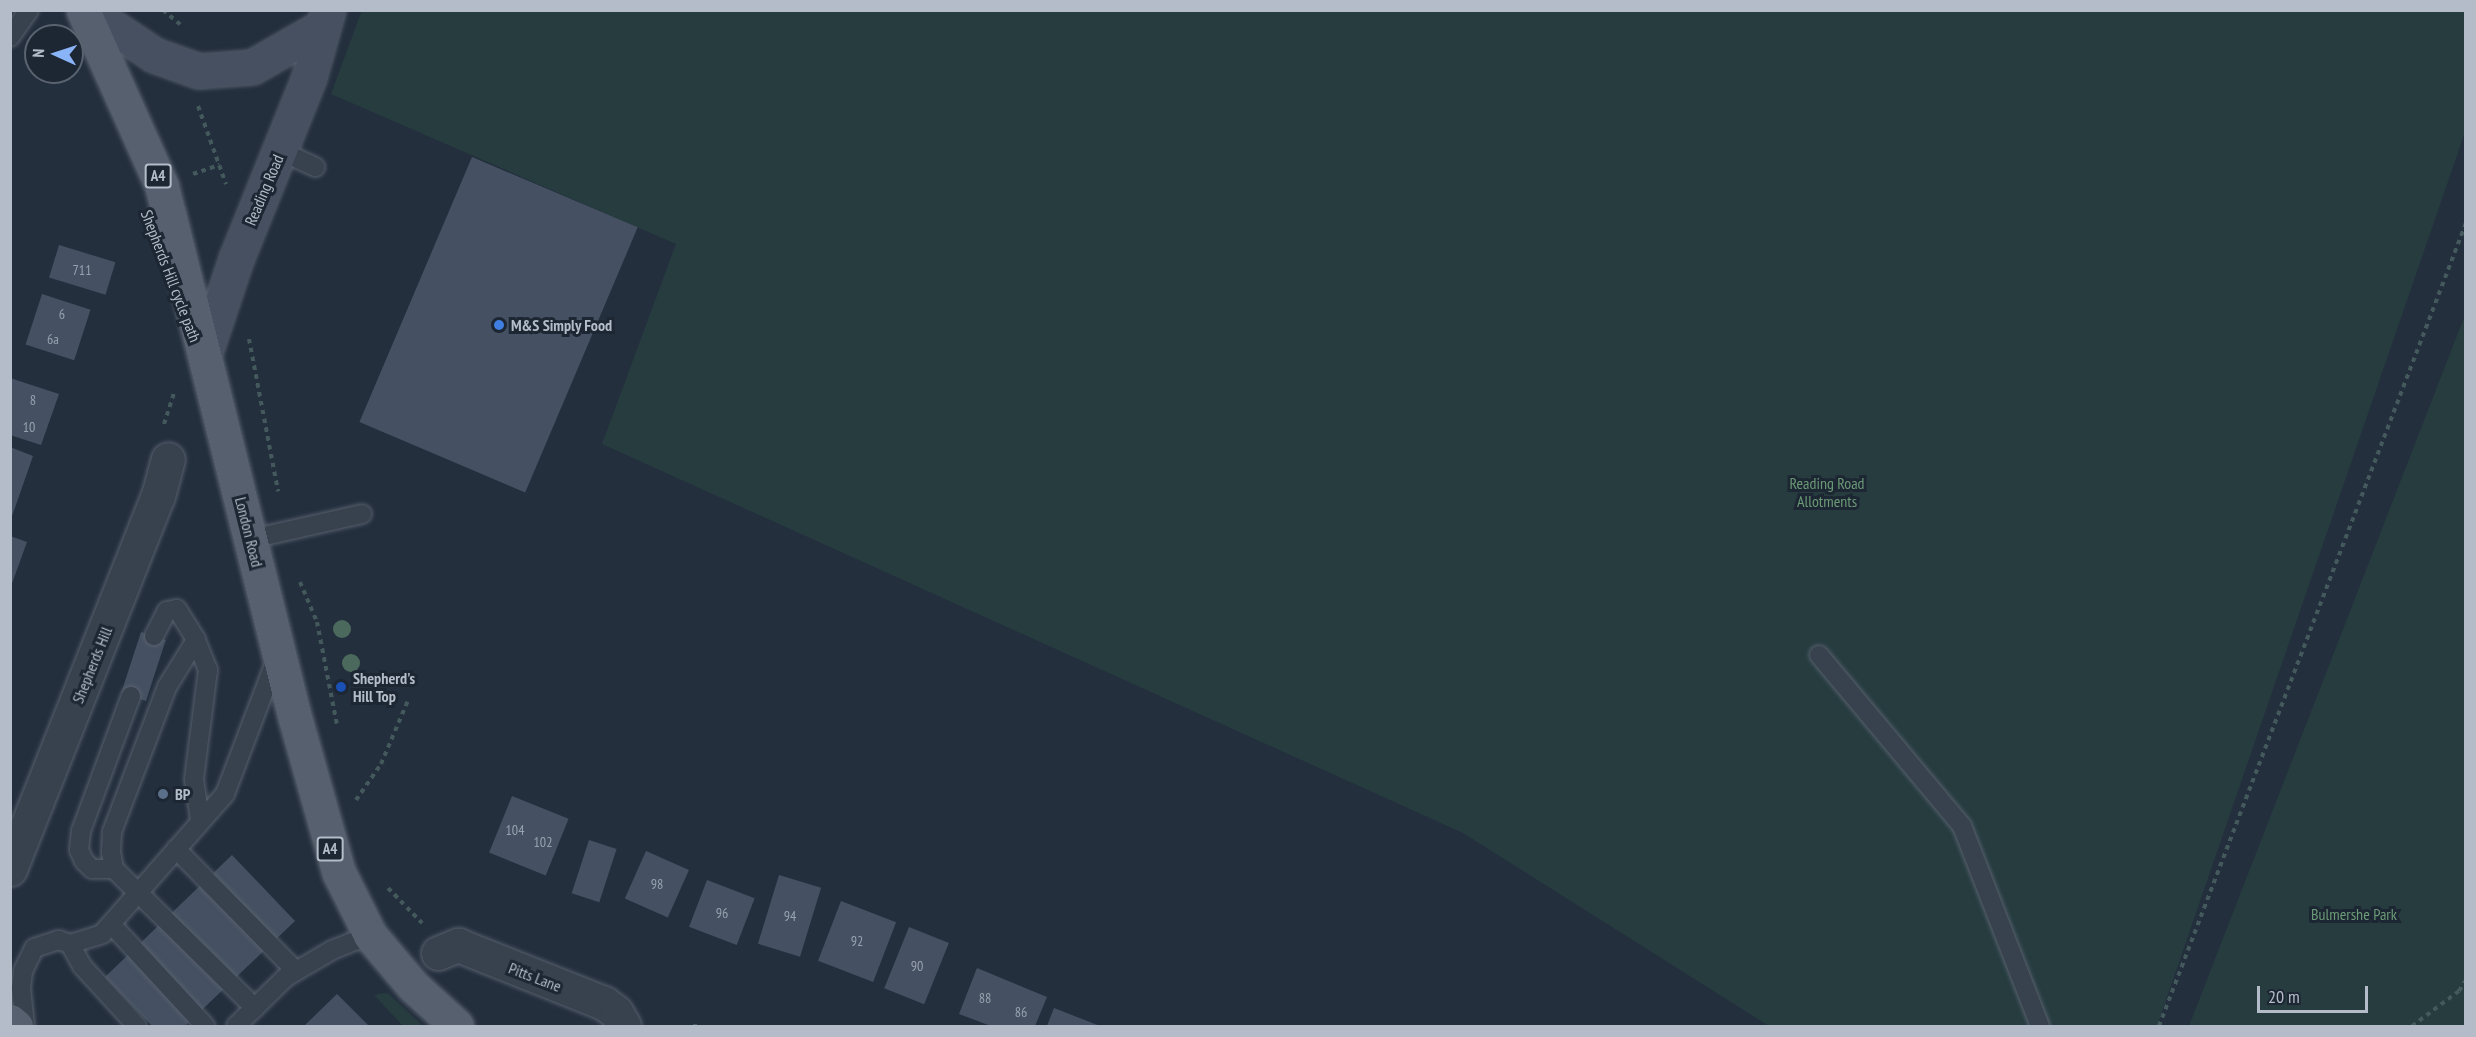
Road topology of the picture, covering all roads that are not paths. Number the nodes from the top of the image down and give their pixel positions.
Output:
1 (29, 10) edge
2 (85, 10) edge
3 (325, 19) edge
4 (10, 36) edge
5 (280, 151) junction
6 (316, 167) dead end
7 (205, 352) junction
8 (165, 444) road end
9 (362, 514) dead end
10 (251, 539) junction
11 (154, 636) dead end
12 (195, 640) junction
13 (279, 650) junction
14 (1819, 655) dead end
15 (131, 696) dead end
16 (200, 820) junction
17 (176, 849) junction
18 (10, 869) edge
19 (114, 870) junction
20 (140, 892) junction
21 (111, 924) junction
22 (370, 935) junction
23 (70, 944) junction
24 (438, 953) dead end
25 (296, 971) junction
26 (255, 1008) junction
27 (452, 1020) edge
28 (10, 1021) edge
29 (16, 1026) edge
30 (25, 1026) edge
31 (137, 1026) edge
32 (205, 1026) edge
33 (236, 1026) edge
34 (476, 1026) edge
35 (624, 1026) edge
36 (2040, 1026) edge

1 - 4 lane
2 - 3 street, Reading Road
2 - 7 main road, London Road / A4
3 - 5 street, Reading Road
5 - 6 lane
5 - 7 street, Reading Road
7 - 10 main road, London Road / A4
8 - 18 street, Shepherds Hill
9 - 10 lane
10 - 13 main road, London Road / A4
11 - 12 lane
12 - 16 lane
12 - 19 lane
13 - 16 lane
13 - 22 main road, London Road / A4
14 - 36 lane
15 - 19 lane
16 - 17 lane
17 - 20 lane
17 - 25 lane
19 - 20 lane
20 - 21 lane
20 - 26 lane
21 - 23 lane
21 - 32 lane
22 - 25 lane
22 - 27 main road, London Road / A4
23 - 30 lane
23 - 31 lane
24 - 35 street, Pitts Lane
25 - 26 lane
26 - 33 lane
27 - 34 street
28 - 29 main road

